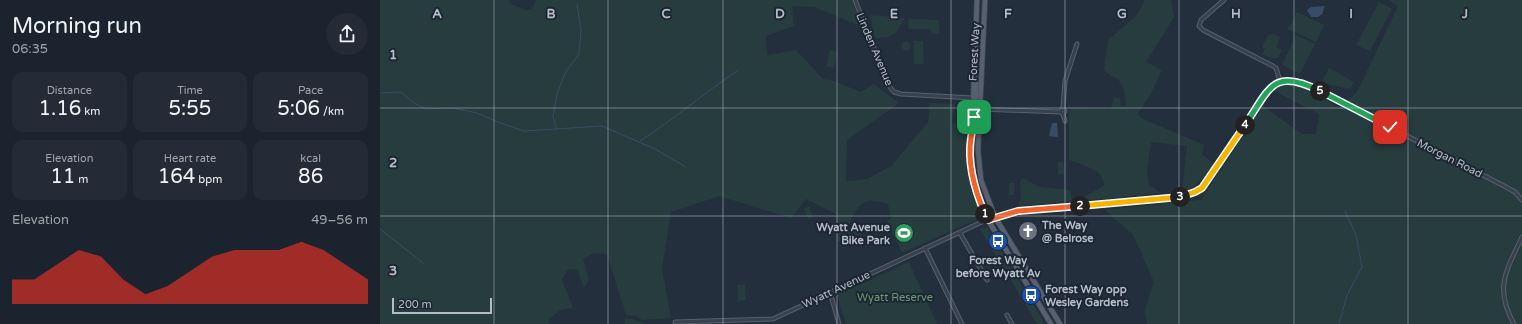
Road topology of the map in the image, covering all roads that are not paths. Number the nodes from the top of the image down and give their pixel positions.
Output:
1 (855, 0) edge
2 (978, 0) edge
3 (985, 0) edge
4 (1224, 0) edge
5 (1077, 44) dead end
6 (974, 75) junction
7 (1280, 81) junction
8 (972, 98) junction
9 (980, 109) junction
10 (1062, 113) junction
11 (1065, 121) dead end
12 (971, 137) junction
13 (1522, 200) edge
14 (995, 217) junction
15 (988, 220) junction
16 (960, 232) junction
17 (1522, 237) edge
18 (925, 248) junction
19 (987, 280) dead end
20 (830, 292) junction
21 (1007, 316) dead end
22 (675, 322) dead end
23 (839, 324) edge
24 (962, 324) edge
25 (1012, 324) edge
26 (1051, 324) edge
27 (1060, 324) edge
28 (1514, 324) edge

1 - 8 street, Linden Avenue
2 - 6 main road, Forest Way
3 - 9 main road, Forest Way
4 - 7 street
5 - 10 street
6 - 8 main road, Forest Way
6 - 9 main road
7 - 13 street, Morgan Road
7 - 14 street
8 - 12 main road, Forest Way
9 - 10 street
9 - 12 main road
9 - 14 main road, Forest Way
10 - 11 street
12 - 15 main road, Forest Way
14 - 15 street
14 - 27 main road, Forest Way
15 - 16 street, Wyatt Avenue
15 - 26 main road, Forest Way
16 - 18 street, Wyatt Avenue
16 - 19 street
17 - 28 street
18 - 20 street, Wyatt Avenue
18 - 24 street
20 - 22 street, Wyatt Avenue
20 - 23 street
21 - 25 street

